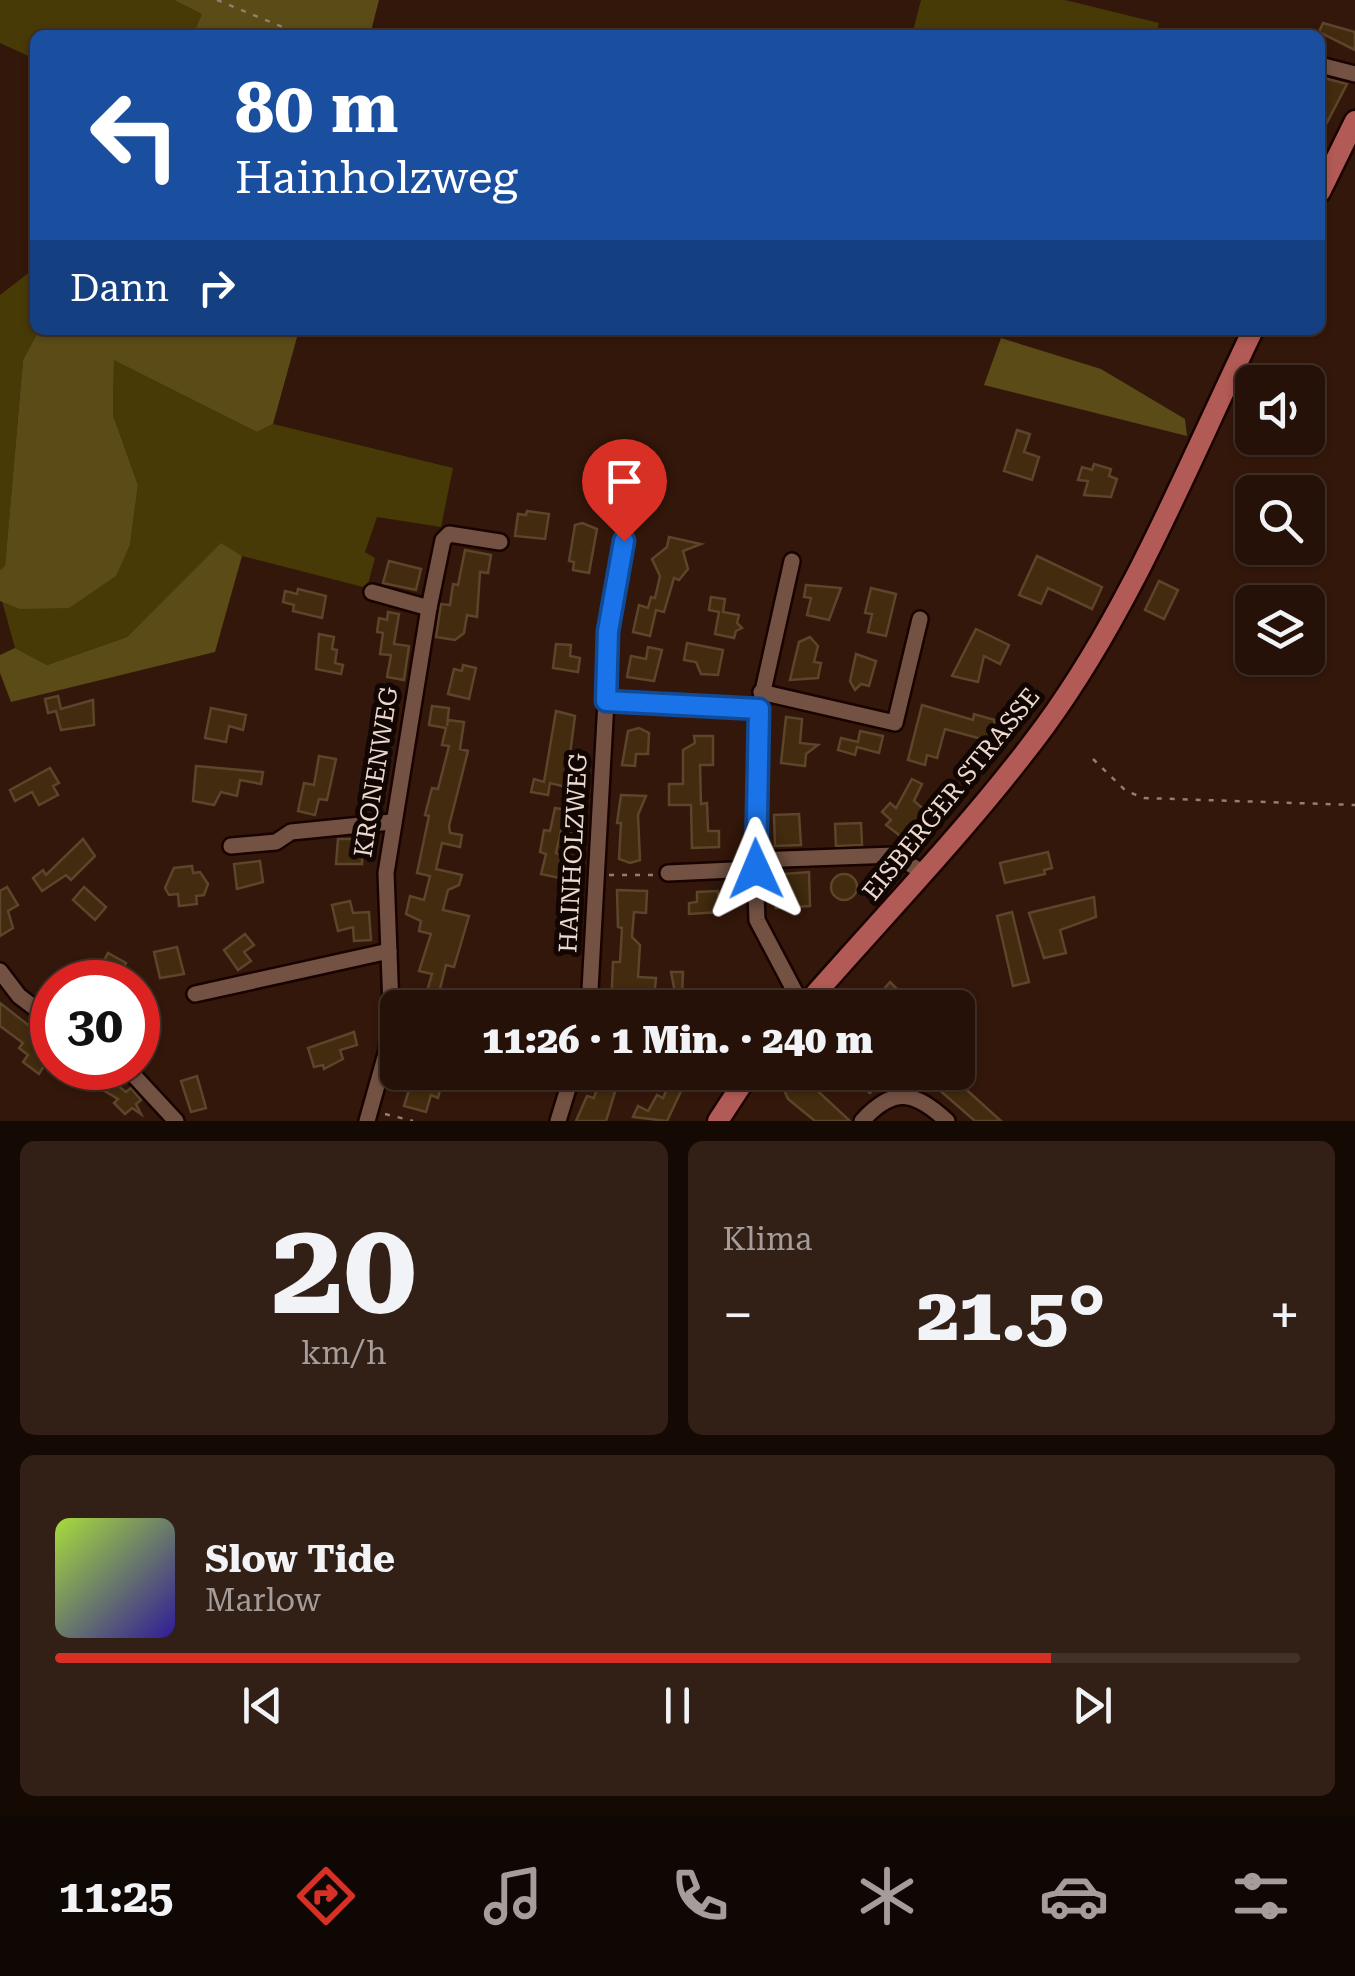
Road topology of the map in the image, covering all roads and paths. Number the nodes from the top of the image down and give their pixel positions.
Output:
1 (217, 0) edge
2 (290, 30) edge
3 (1325, 66) edge
4 (1355, 74) edge
5 (1355, 122) edge
6 (1325, 182) edge
7 (1251, 335) edge
8 (624, 541) dead end
9 (500, 542) dead end
10 (792, 560) dead end
11 (372, 592) dead end
12 (428, 608) junction
13 (920, 619) dead end
14 (761, 692) junction
15 (606, 701) junction
16 (759, 709) junction
17 (1093, 758) dead end
18 (1355, 805) edge
19 (391, 822) junction
20 (231, 846) dead end
21 (755, 864) junction
22 (922, 872) junction
23 (668, 873) joint
24 (597, 874) junction
25 (389, 951) junction
26 (0, 971) edge
27 (590, 990) edge
28 (794, 990) edge
29 (818, 990) edge
30 (195, 994) dead end
31 (30, 1004) edge
32 (147, 1090) edge
33 (568, 1090) edge
34 (738, 1090) edge
35 (369, 1116) edge
36 (176, 1121) edge
37 (413, 1121) edge
38 (558, 1121) edge
39 (718, 1121) edge
40 (862, 1121) edge
41 (947, 1121) edge

1 - 2 path
3 - 4 street
5 - 6 main road
7 - 22 main road, EISBERGER STRASSE
8 - 15 street, HAINHOLZWEG
9 - 12 street, KRONENWEG
10 - 14 street
11 - 12 street
12 - 19 street, KRONENWEG
13 - 14 street
14 - 16 street
15 - 16 street
15 - 24 street, HAINHOLZWEG
16 - 21 street
17 - 18 path
19 - 20 street
19 - 25 street, KRONENWEG
21 - 22 street
21 - 23 street
21 - 28 street
22 - 29 main road, EISBERGER STRASSE
23 - 24 path
24 - 27 street, HAINHOLZWEG
25 - 30 street
25 - 35 street, KRONENWEG
26 - 31 street
32 - 36 street
33 - 38 street
34 - 39 main road
35 - 37 path
40 - 41 street

